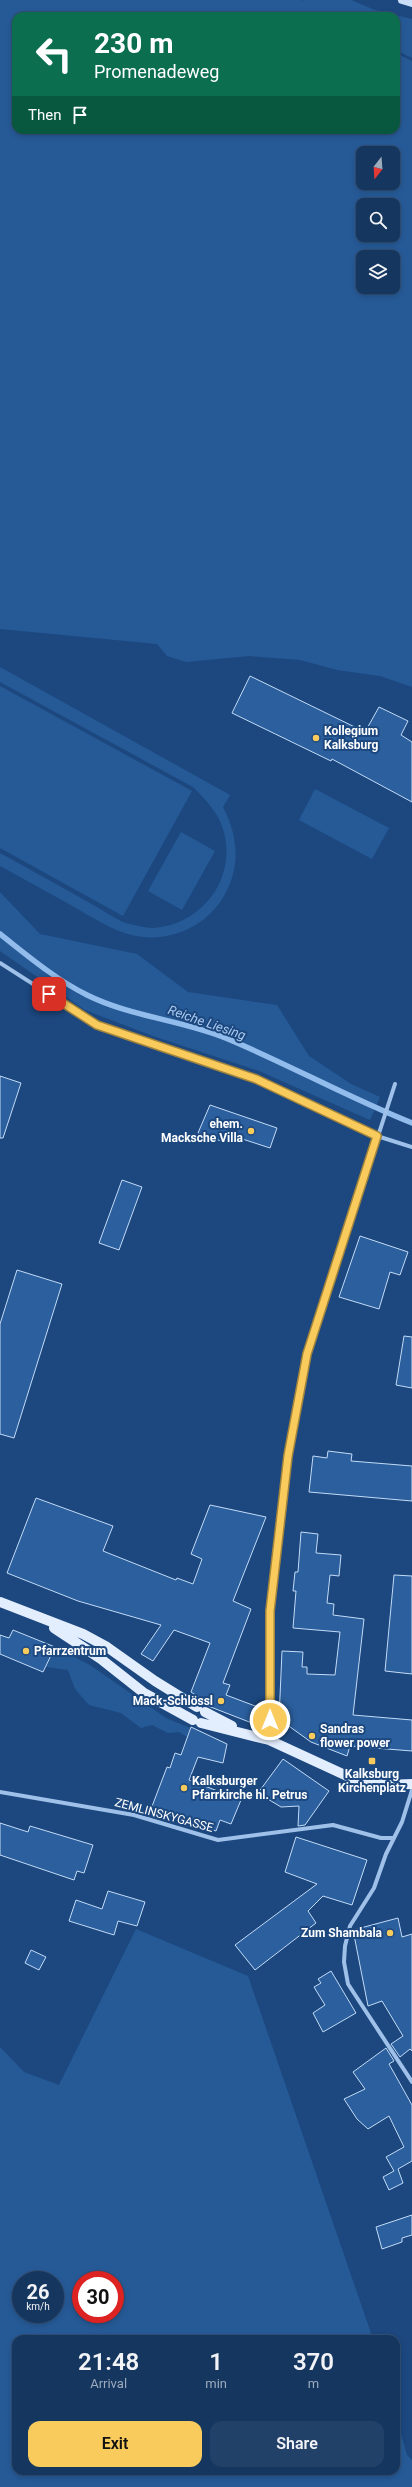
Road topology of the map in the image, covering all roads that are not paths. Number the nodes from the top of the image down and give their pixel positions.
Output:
1 (402, 0) edge
2 (412, 3) edge
3 (0, 963) edge
4 (395, 1084) dead end
5 (377, 1136) junction
6 (412, 1147) edge
7 (0, 1602) edge
8 (44, 1620) junction
9 (243, 1732) junction
10 (270, 1740) junction
11 (412, 1784) edge
12 (412, 1790) edge
13 (0, 1792) edge
14 (394, 1838) junction
15 (412, 2082) edge

1 - 2 main road
3 - 5 street
4 - 5 street
5 - 6 street
5 - 10 street
7 - 8 main road
8 - 9 main road
8 - 9 main road
9 - 10 main road
10 - 11 main road
12 - 14 street
13 - 14 street, ZEMLINSKYGASSE
14 - 15 street

